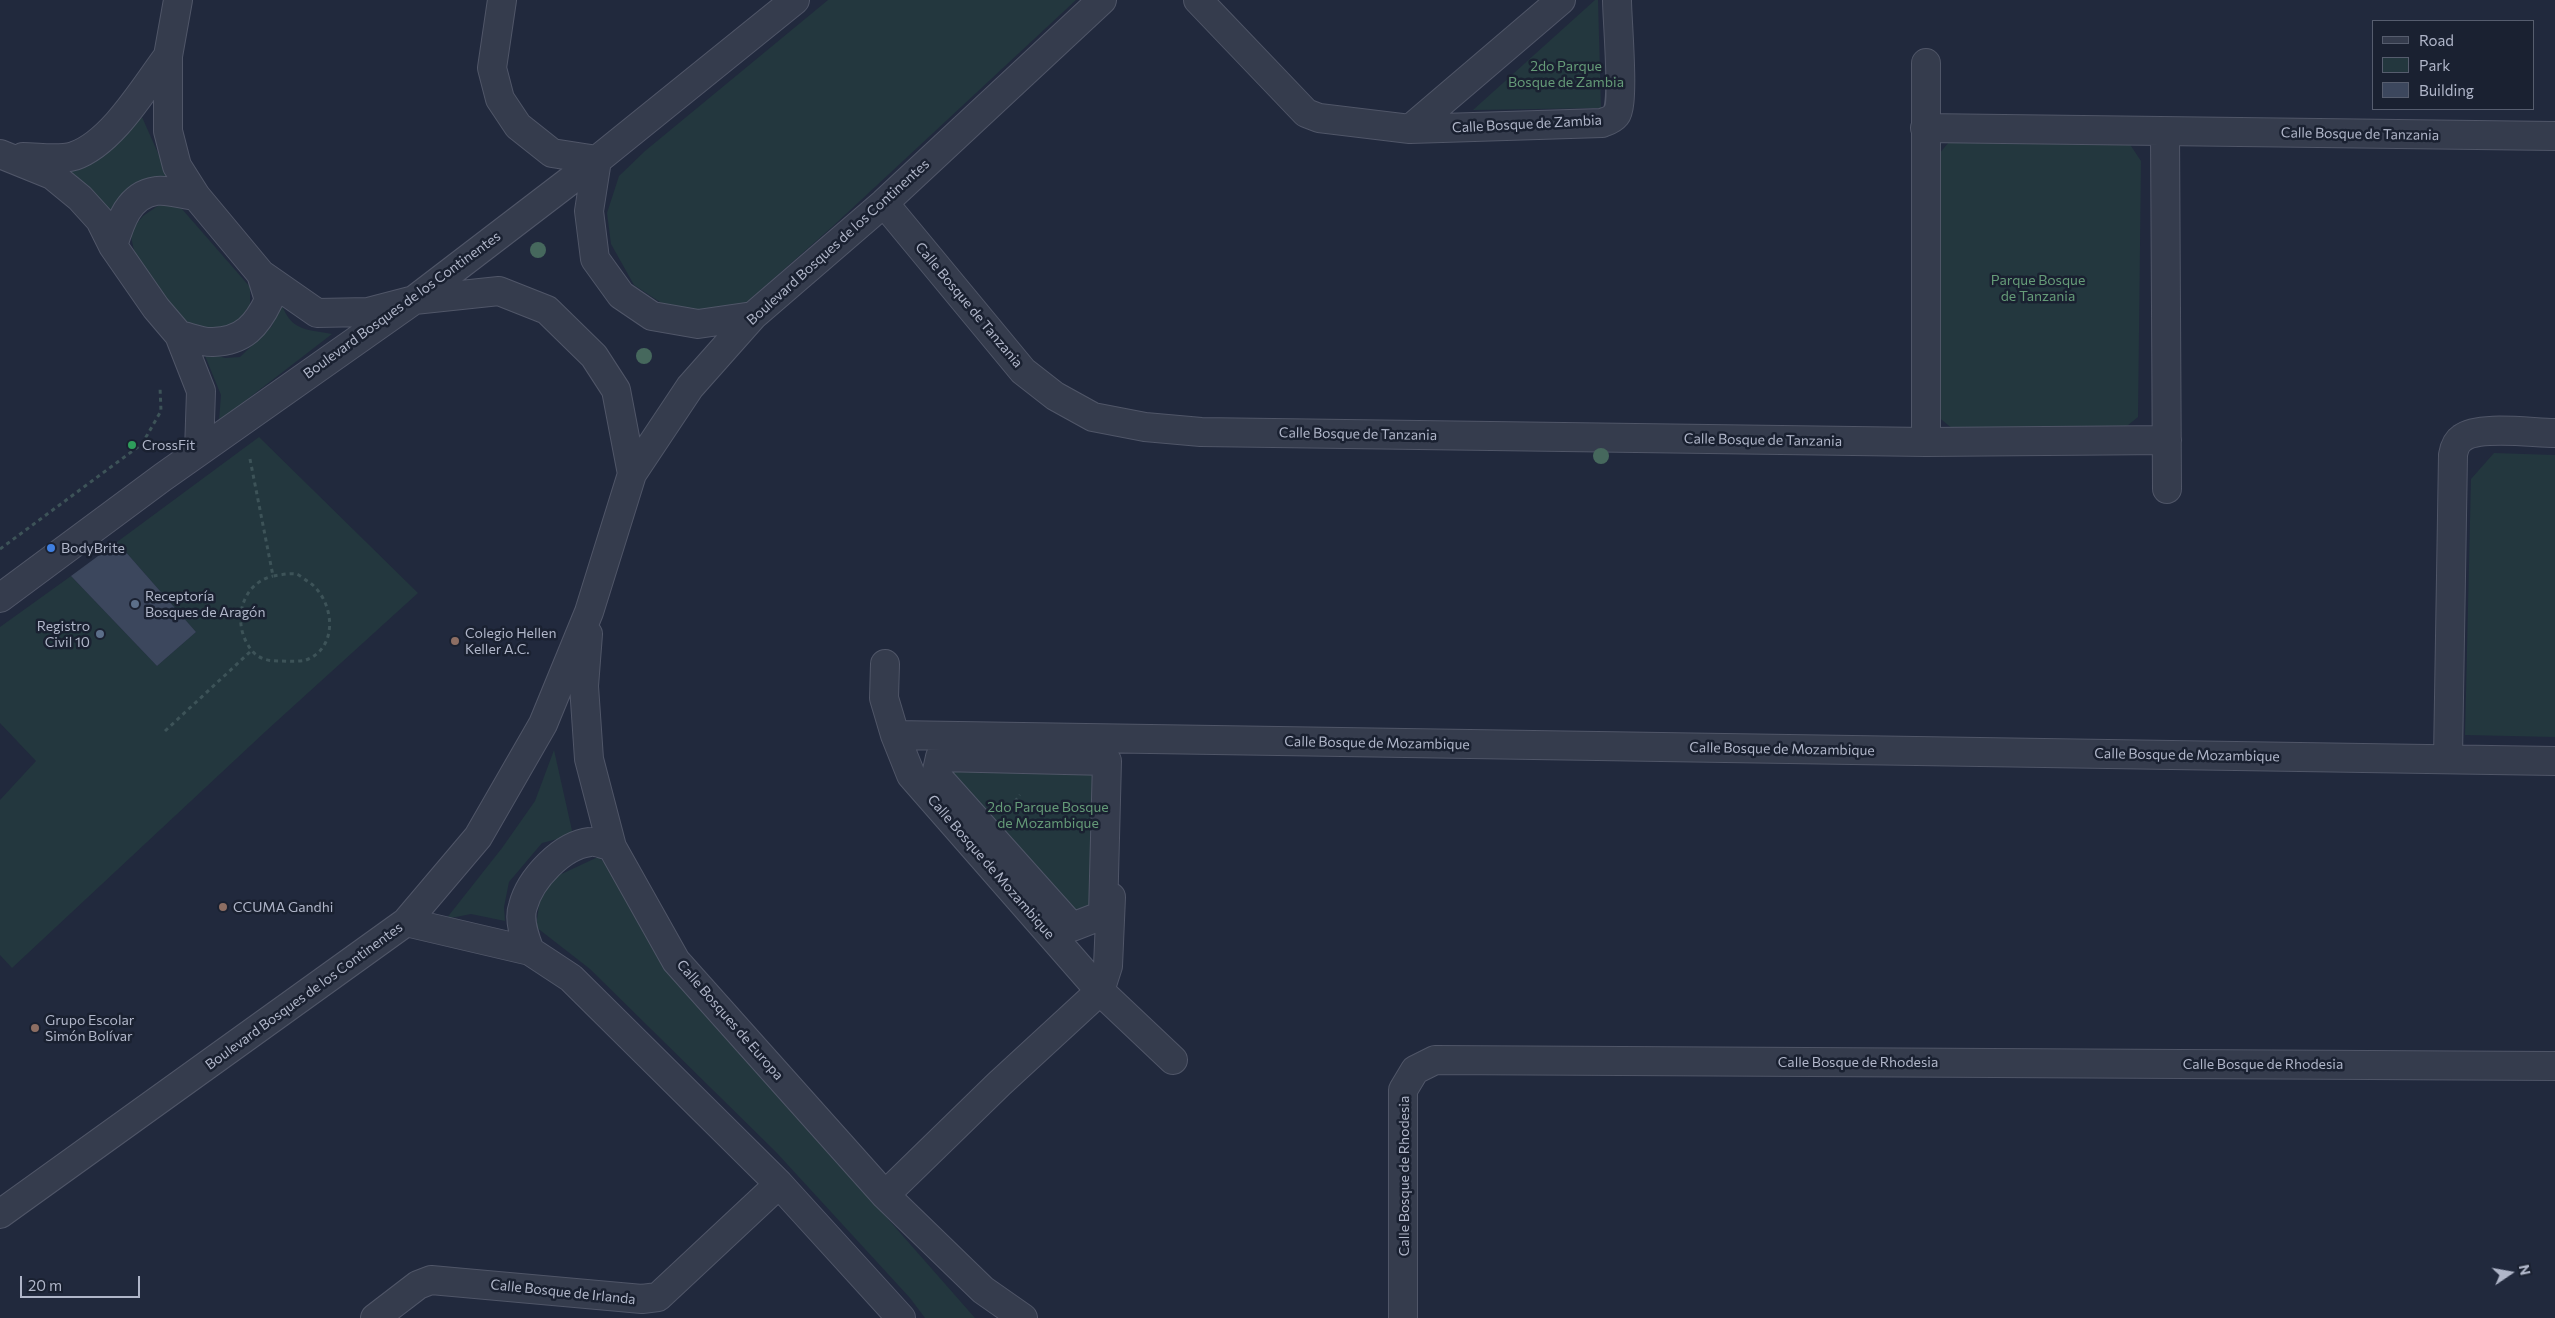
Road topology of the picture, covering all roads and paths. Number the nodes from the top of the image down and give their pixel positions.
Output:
1 (178, 0) edge
2 (502, 0) edge
3 (795, 0) edge
4 (1102, 0) edge
5 (1198, 0) edge
6 (1561, 0) edge
7 (1617, 0) edge
8 (168, 56) junction
9 (1926, 63) dead end
10 (1925, 128) junction
11 (1410, 129) junction
12 (2166, 132) junction
13 (2555, 136) edge
14 (5, 155) edge
15 (597, 160) junction
16 (196, 196) junction
17 (884, 203) junction
18 (113, 246) junction
19 (261, 274) junction
20 (414, 300) junction
21 (753, 316) junction
22 (179, 335) junction
23 (161, 411) dead end
24 (2555, 433) edge
25 (2167, 440) junction
26 (1926, 442) junction
27 (199, 452) junction
28 (249, 456) dead end
29 (632, 474) junction
30 (2167, 489) dead end
31 (0, 550) edge
32 (273, 576) junction
33 (0, 598) edge
34 (589, 612) junction
35 (251, 651) junction
36 (885, 664) dead end
37 (165, 731) dead end
38 (895, 735) junction
39 (1116, 739) junction
40 (1037, 758) junction
41 (2448, 758) junction
42 (2555, 761) edge
43 (990, 836) junction
44 (612, 847) junction
45 (406, 922) junction
46 (530, 951) junction
47 (1100, 990) junction
48 (1173, 1060) dead end
49 (2555, 1066) edge
50 (779, 1184) junction
51 (885, 1195) junction
52 (0, 1214) edge
53 (375, 1318) edge
54 (901, 1318) edge
55 (1023, 1318) edge
56 (1403, 1318) edge

1 - 8 street
2 - 15 street
3 - 15 street, Boulevard Bosques de los Continentes
4 - 17 street, Boulevard Bosques de los Continentes
5 - 11 street, Calle Bosque de Zambia
6 - 11 street, Calle Bosque de Zambia
7 - 11 street, Calle Bosque de Zambia
8 - 14 street
8 - 16 street
9 - 10 street
10 - 12 street, Calle Bosque de Tanzania
10 - 26 street
12 - 13 street, Calle Bosque de Tanzania
12 - 25 street
14 - 18 street
15 - 20 street, Boulevard Bosques de los Continentes
15 - 21 street
16 - 18 street
16 - 19 street
17 - 21 street, Boulevard Bosques de los Continentes
17 - 26 street, Calle Bosque de Tanzania
18 - 22 street
19 - 20 street
19 - 22 street
20 - 27 street, Boulevard Bosques de los Continentes
20 - 29 street
21 - 29 street, Boulevard Bosques de los Continentes
22 - 27 street
23 - 31 path
24 - 41 street
25 - 26 street, Calle Bosque de Tanzania
25 - 30 street
27 - 33 street, Boulevard Bosques de los Continentes
28 - 32 path
29 - 34 street, Boulevard Bosques de los Continentes
32 - 35 path
32 - 35 path
34 - 44 street, Calle Bosques de Europa
34 - 45 street, Boulevard Bosques de los Continentes
35 - 37 path
36 - 38 street, Calle Bosque de Mozambique
38 - 39 street, Calle Bosque de Mozambique
38 - 47 street, Calle Bosque de Mozambique
39 - 41 street, Calle Bosque de Mozambique
39 - 47 street
40 - 43 path
40 - 43 street
40 - 43 street
41 - 42 street, Calle Bosque de Mozambique
44 - 46 street
44 - 51 street, Calle Bosques de Europa
45 - 46 street
45 - 52 street, Boulevard Bosques de los Continentes
46 - 50 street
47 - 48 street, Calle Bosque de Mozambique
47 - 51 street
49 - 56 street, Calle Bosque de Rhodesia
50 - 53 street, Calle Bosque de Irlanda
50 - 54 street
51 - 55 street, Calle Bosques de Europa

